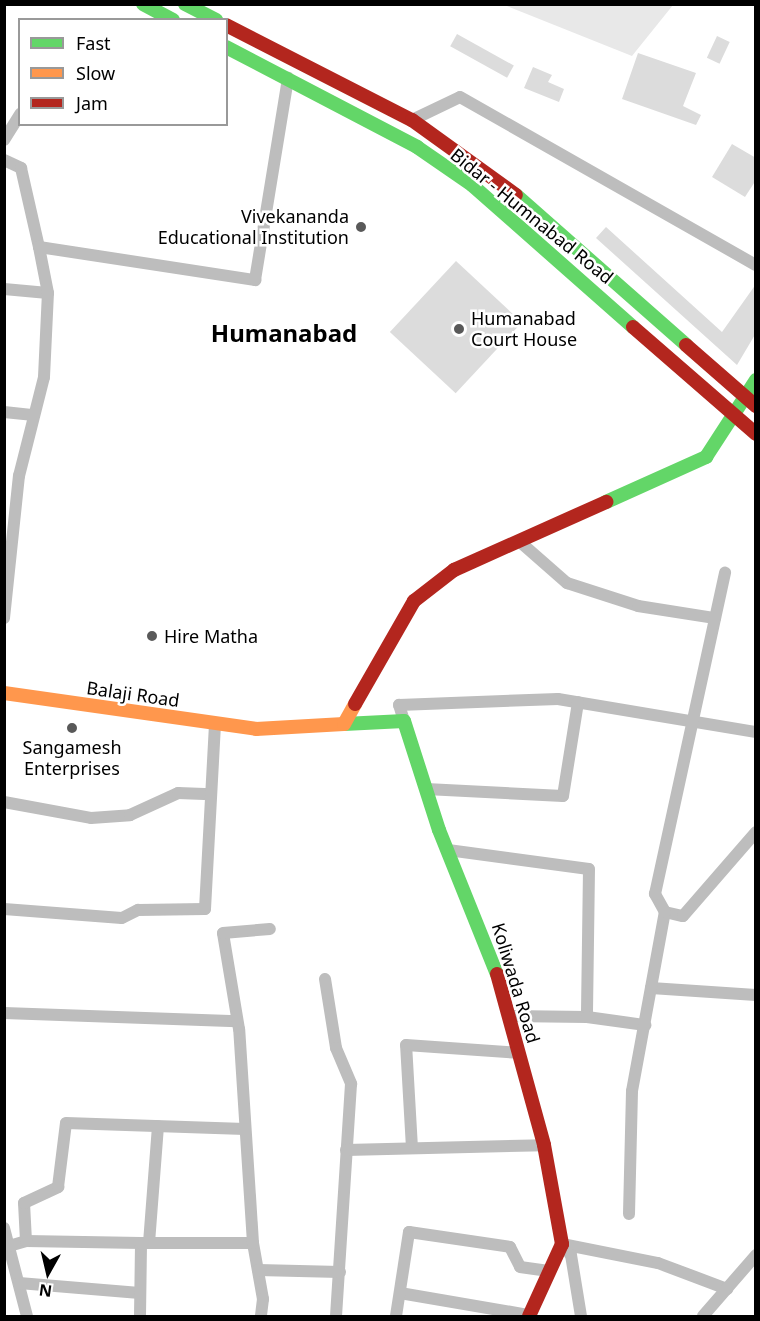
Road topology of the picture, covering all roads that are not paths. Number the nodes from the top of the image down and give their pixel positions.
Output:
1 (143, 4) edge
2 (185, 4) edge
3 (166, 18) edge
4 (212, 18) edge
5 (228, 26) edge
6 (228, 48) edge
7 (288, 78) junction
8 (18, 117) edge
9 (412, 120) junction
10 (4, 140) edge
11 (4, 160) edge
12 (39, 247) junction
13 (756, 265) edge
14 (4, 289) edge
15 (48, 293) junction
16 (756, 380) edge
17 (751, 401) edge
18 (4, 412) edge
19 (34, 415) junction
20 (736, 415) junction
21 (756, 434) edge
22 (519, 541) junction
23 (724, 573) dead end
24 (7, 592) edge
25 (4, 618) edge
26 (715, 618) junction
27 (4, 693) edge
28 (578, 702) junction
29 (693, 719) junction
30 (404, 721) junction
31 (215, 724) junction
32 (344, 724) junction
33 (756, 732) edge
34 (426, 789) junction
35 (211, 794) junction
36 (4, 802) edge
37 (756, 832) edge
38 (448, 850) junction
39 (4, 909) edge
40 (665, 912) junction
41 (270, 929) dead end
42 (325, 979) dead end
43 (651, 988) junction
44 (756, 995) edge
45 (4, 1013) edge
46 (509, 1016) junction
47 (587, 1017) junction
48 (237, 1021) junction
49 (645, 1025) junction
50 (519, 1053) junction
51 (158, 1126) junction
52 (245, 1129) junction
53 (544, 1145) junction
54 (412, 1148) junction
55 (346, 1150) junction
56 (629, 1214) dead end
57 (4, 1228) edge
58 (26, 1241) junction
59 (145, 1243) junction
60 (253, 1243) junction
61 (562, 1244) junction
62 (9, 1246) junction
63 (756, 1255) edge
64 (258, 1270) junction
65 (549, 1271) junction
66 (340, 1272) junction
67 (19, 1283) junction
68 (727, 1288) junction
69 (140, 1293) junction
70 (399, 1293) junction
71 (529, 1316) edge
72 (27, 1317) edge
73 (140, 1317) edge
74 (261, 1317) edge
75 (336, 1317) edge
76 (396, 1317) edge
77 (580, 1317) edge
78 (703, 1317) edge

1 - 3 street
2 - 4 street
5 - 9 street, Bidar - Humnabad Road
6 - 7 street, Bidar - Humnabad Road
7 - 12 street
7 - 20 street, Bidar - Humnabad Road
8 - 10 street
9 - 13 street
9 - 17 street, Bidar - Humnabad Road
11 - 12 street
12 - 15 street
14 - 15 street
15 - 19 street
16 - 17 street
17 - 20 street
18 - 19 street
19 - 24 street
20 - 21 street, Bidar - Humnabad Road
20 - 22 street
22 - 26 street
22 - 32 street
23 - 26 street
24 - 25 street
26 - 29 street
27 - 31 street, Balaji Road
28 - 29 street
28 - 30 street
28 - 34 street
29 - 33 street
29 - 40 street
30 - 32 street
30 - 34 street, Koliwada Road
31 - 32 street, Balaji Road
31 - 35 street
34 - 38 street, Koliwada Road
35 - 36 street
35 - 39 street
37 - 40 street
38 - 46 street, Koliwada Road
38 - 47 street
40 - 43 street
41 - 48 street
42 - 55 street
43 - 44 street
43 - 49 street
45 - 48 street
46 - 47 street
46 - 50 street, Koliwada Road
47 - 49 street
48 - 52 street
49 - 56 street
50 - 53 street, Koliwada Road
50 - 54 street
51 - 52 street
51 - 58 street
51 - 59 street
52 - 60 street
53 - 54 street
53 - 61 street, Koliwada Road
54 - 55 street
55 - 66 street
57 - 62 street
58 - 59 street
58 - 62 street
59 - 60 street
59 - 69 street
60 - 64 street
61 - 65 street
61 - 68 street
61 - 77 street
62 - 67 street
63 - 68 street
64 - 66 street
64 - 74 street
65 - 70 street
65 - 71 street
66 - 75 street
67 - 69 street
67 - 72 street
68 - 78 street
69 - 73 street
70 - 71 street
70 - 76 street

